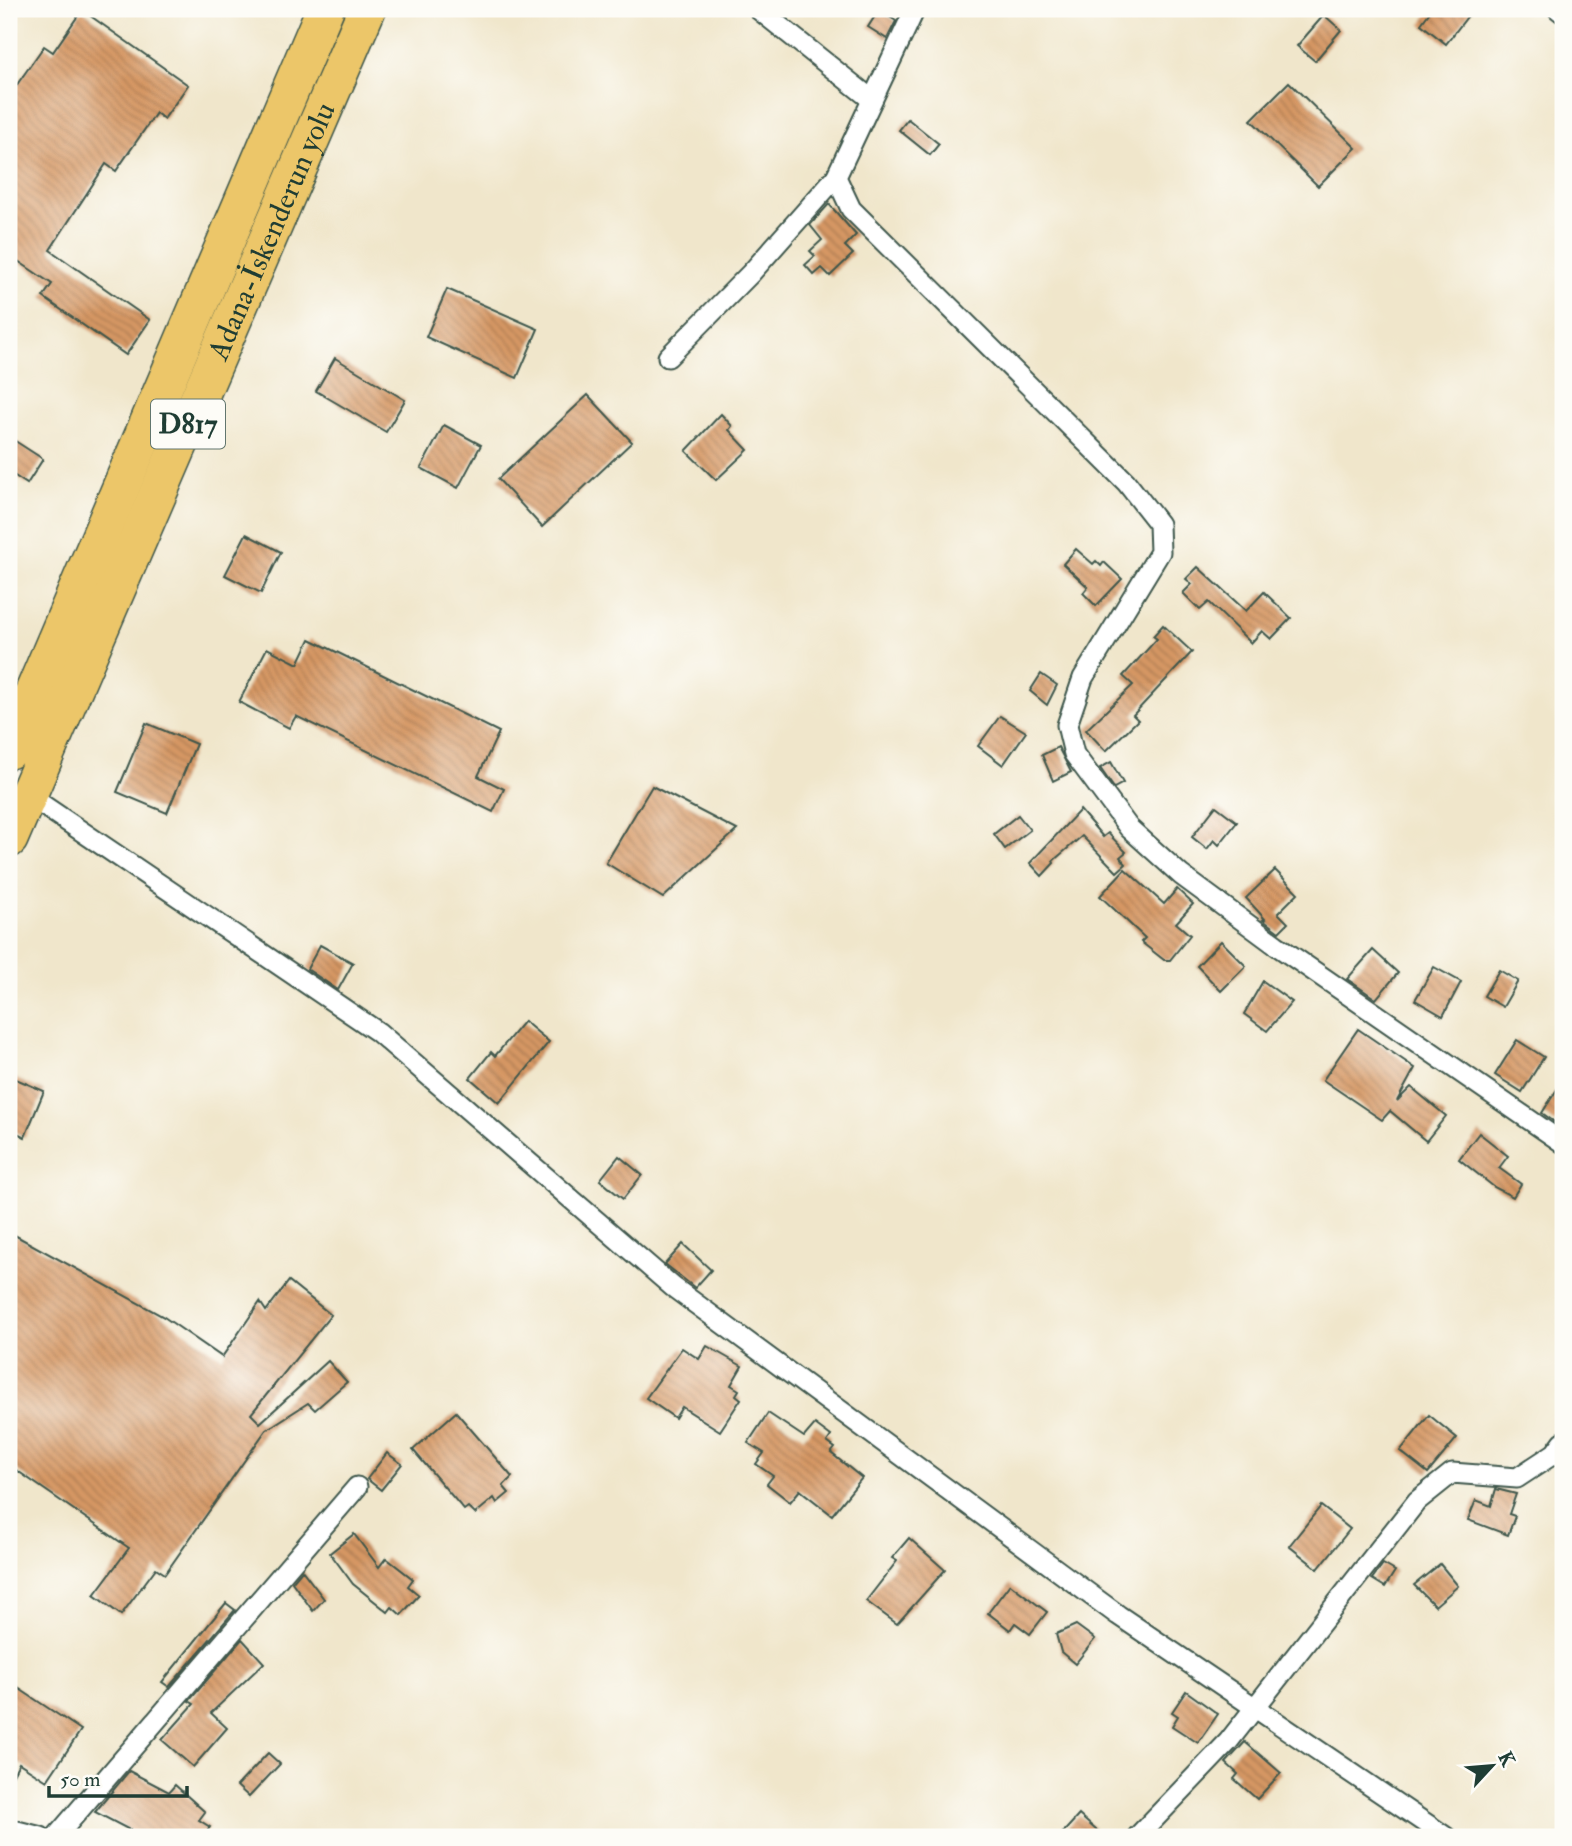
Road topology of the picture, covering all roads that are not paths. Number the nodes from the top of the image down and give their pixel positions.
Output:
1 (325, 9) edge
2 (367, 9) edge
3 (758, 9) edge
4 (915, 9) edge
5 (1558, 9) edge
6 (1563, 13) edge
7 (871, 99) junction
8 (836, 177) junction
9 (668, 357) dead end
10 (9, 750) edge
11 (28, 794) junction
12 (9, 839) edge
13 (1563, 1143) edge
14 (1563, 1443) edge
15 (357, 1487) dead end
16 (1255, 1707) junction
17 (9, 1829) edge
18 (41, 1837) edge
19 (56, 1837) edge
20 (1137, 1837) edge
21 (1446, 1837) edge

1 - 10 highway, D817
2 - 11 highway, Adana-İskenderun yolu / D817
3 - 7 street
4 - 7 street
5 - 6 street
7 - 8 street
8 - 9 street
8 - 13 street
11 - 12 highway, Adana-İskenderun yolu / D817
11 - 16 street
14 - 16 street
15 - 19 street
16 - 20 street
16 - 21 street
17 - 18 street

